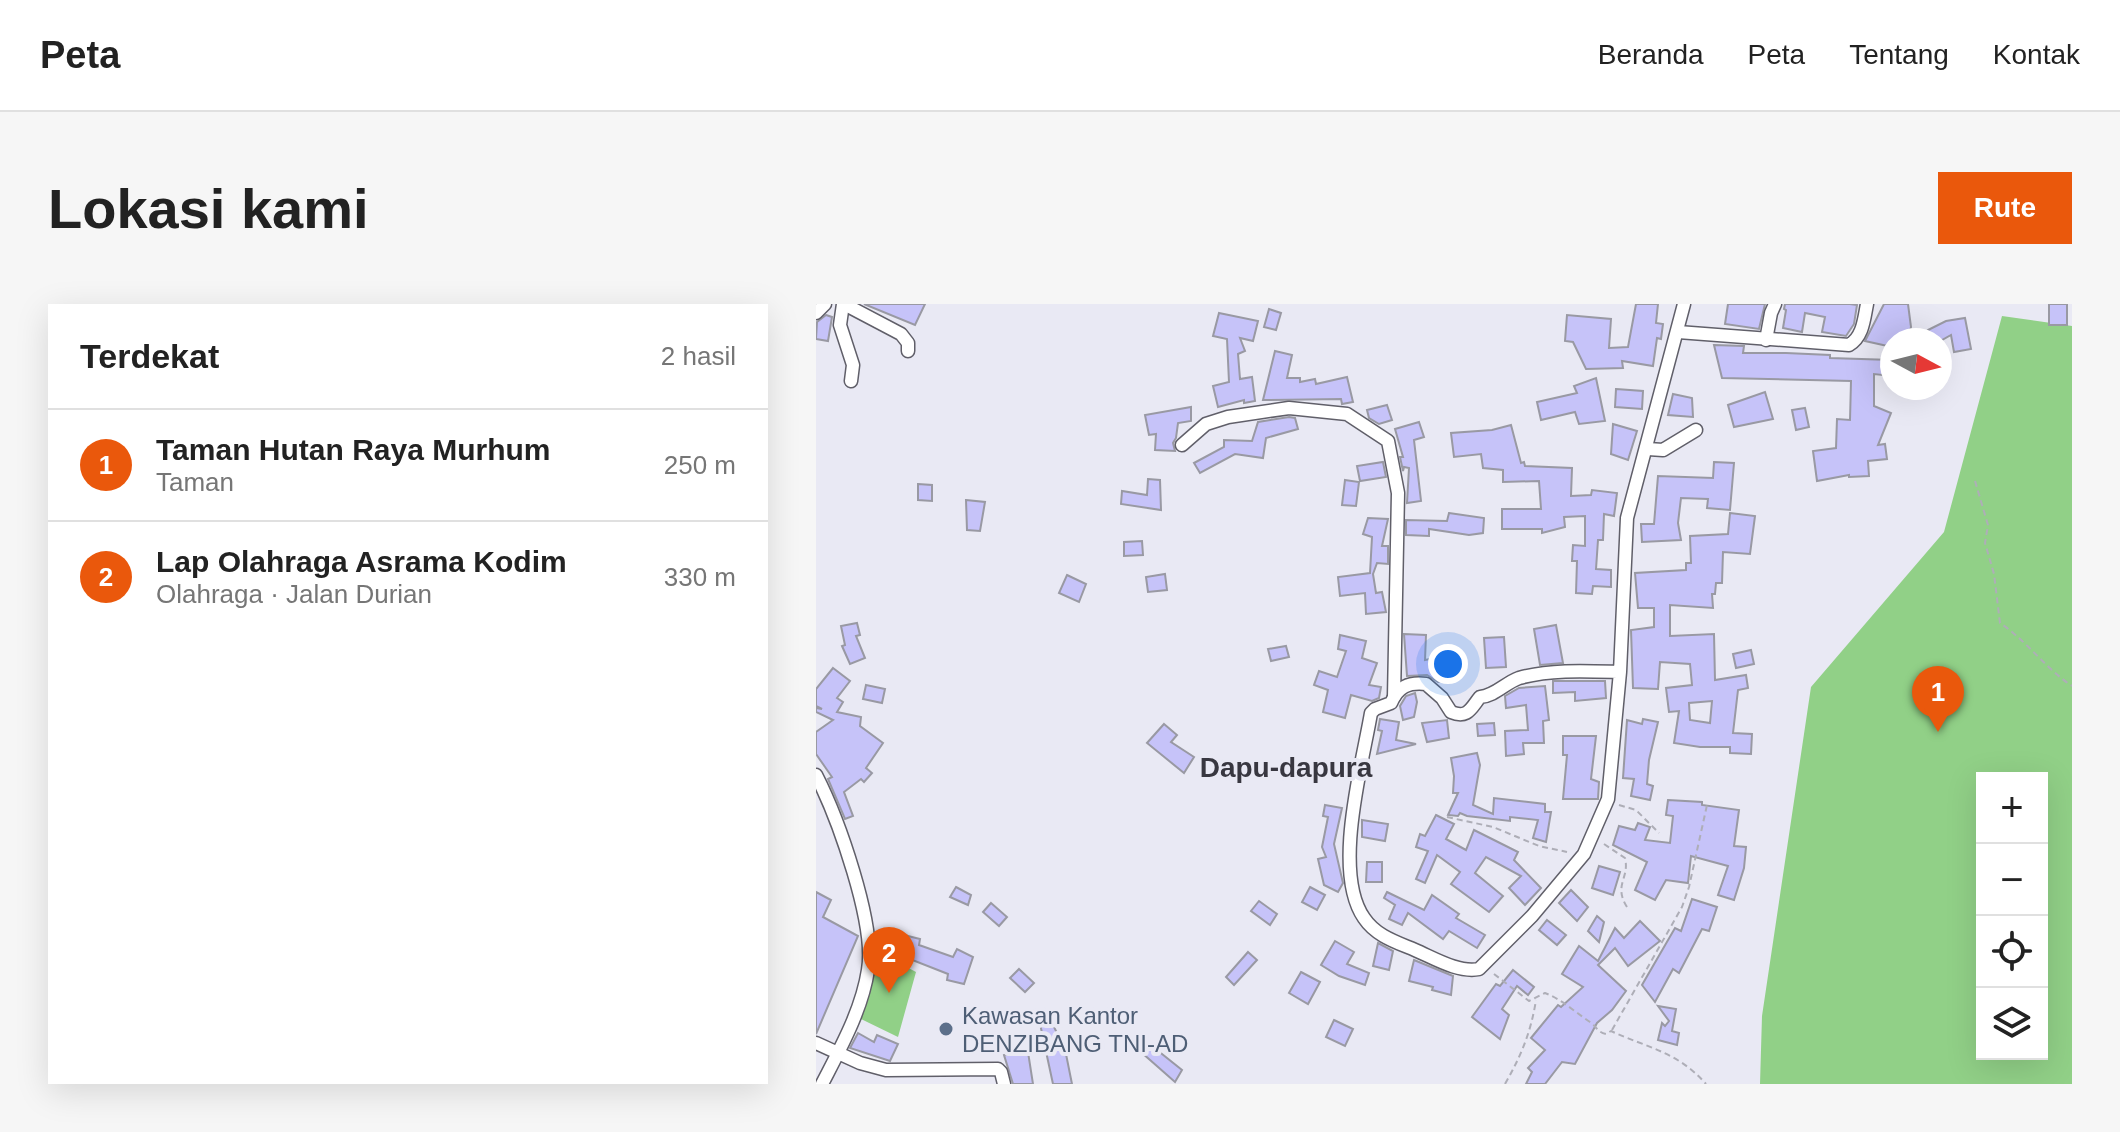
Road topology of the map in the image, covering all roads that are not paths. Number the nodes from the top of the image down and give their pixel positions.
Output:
1 (825, 304) edge
2 (844, 304) edge
3 (1684, 304) edge
4 (1775, 304) edge
5 (1867, 304) edge
6 (816, 313) edge
7 (1678, 332) junction
8 (1766, 340) junction
9 (908, 351) dead end
10 (851, 381) dead end
11 (1696, 430) dead end
12 (1182, 445) dead end
13 (1648, 449) junction
14 (1620, 672) junction
15 (1394, 697) junction
16 (816, 775) edge
17 (816, 1043) edge
18 (838, 1053) junction
19 (822, 1084) edge
20 (1004, 1084) edge

1 - 6 street
2 - 9 street
2 - 10 street
3 - 7 street
4 - 8 street
5 - 8 street
7 - 8 street
7 - 13 street
11 - 13 street
12 - 15 street
13 - 14 street
14 - 15 street
14 - 15 street
16 - 18 street
17 - 18 street
18 - 19 street
18 - 20 street

